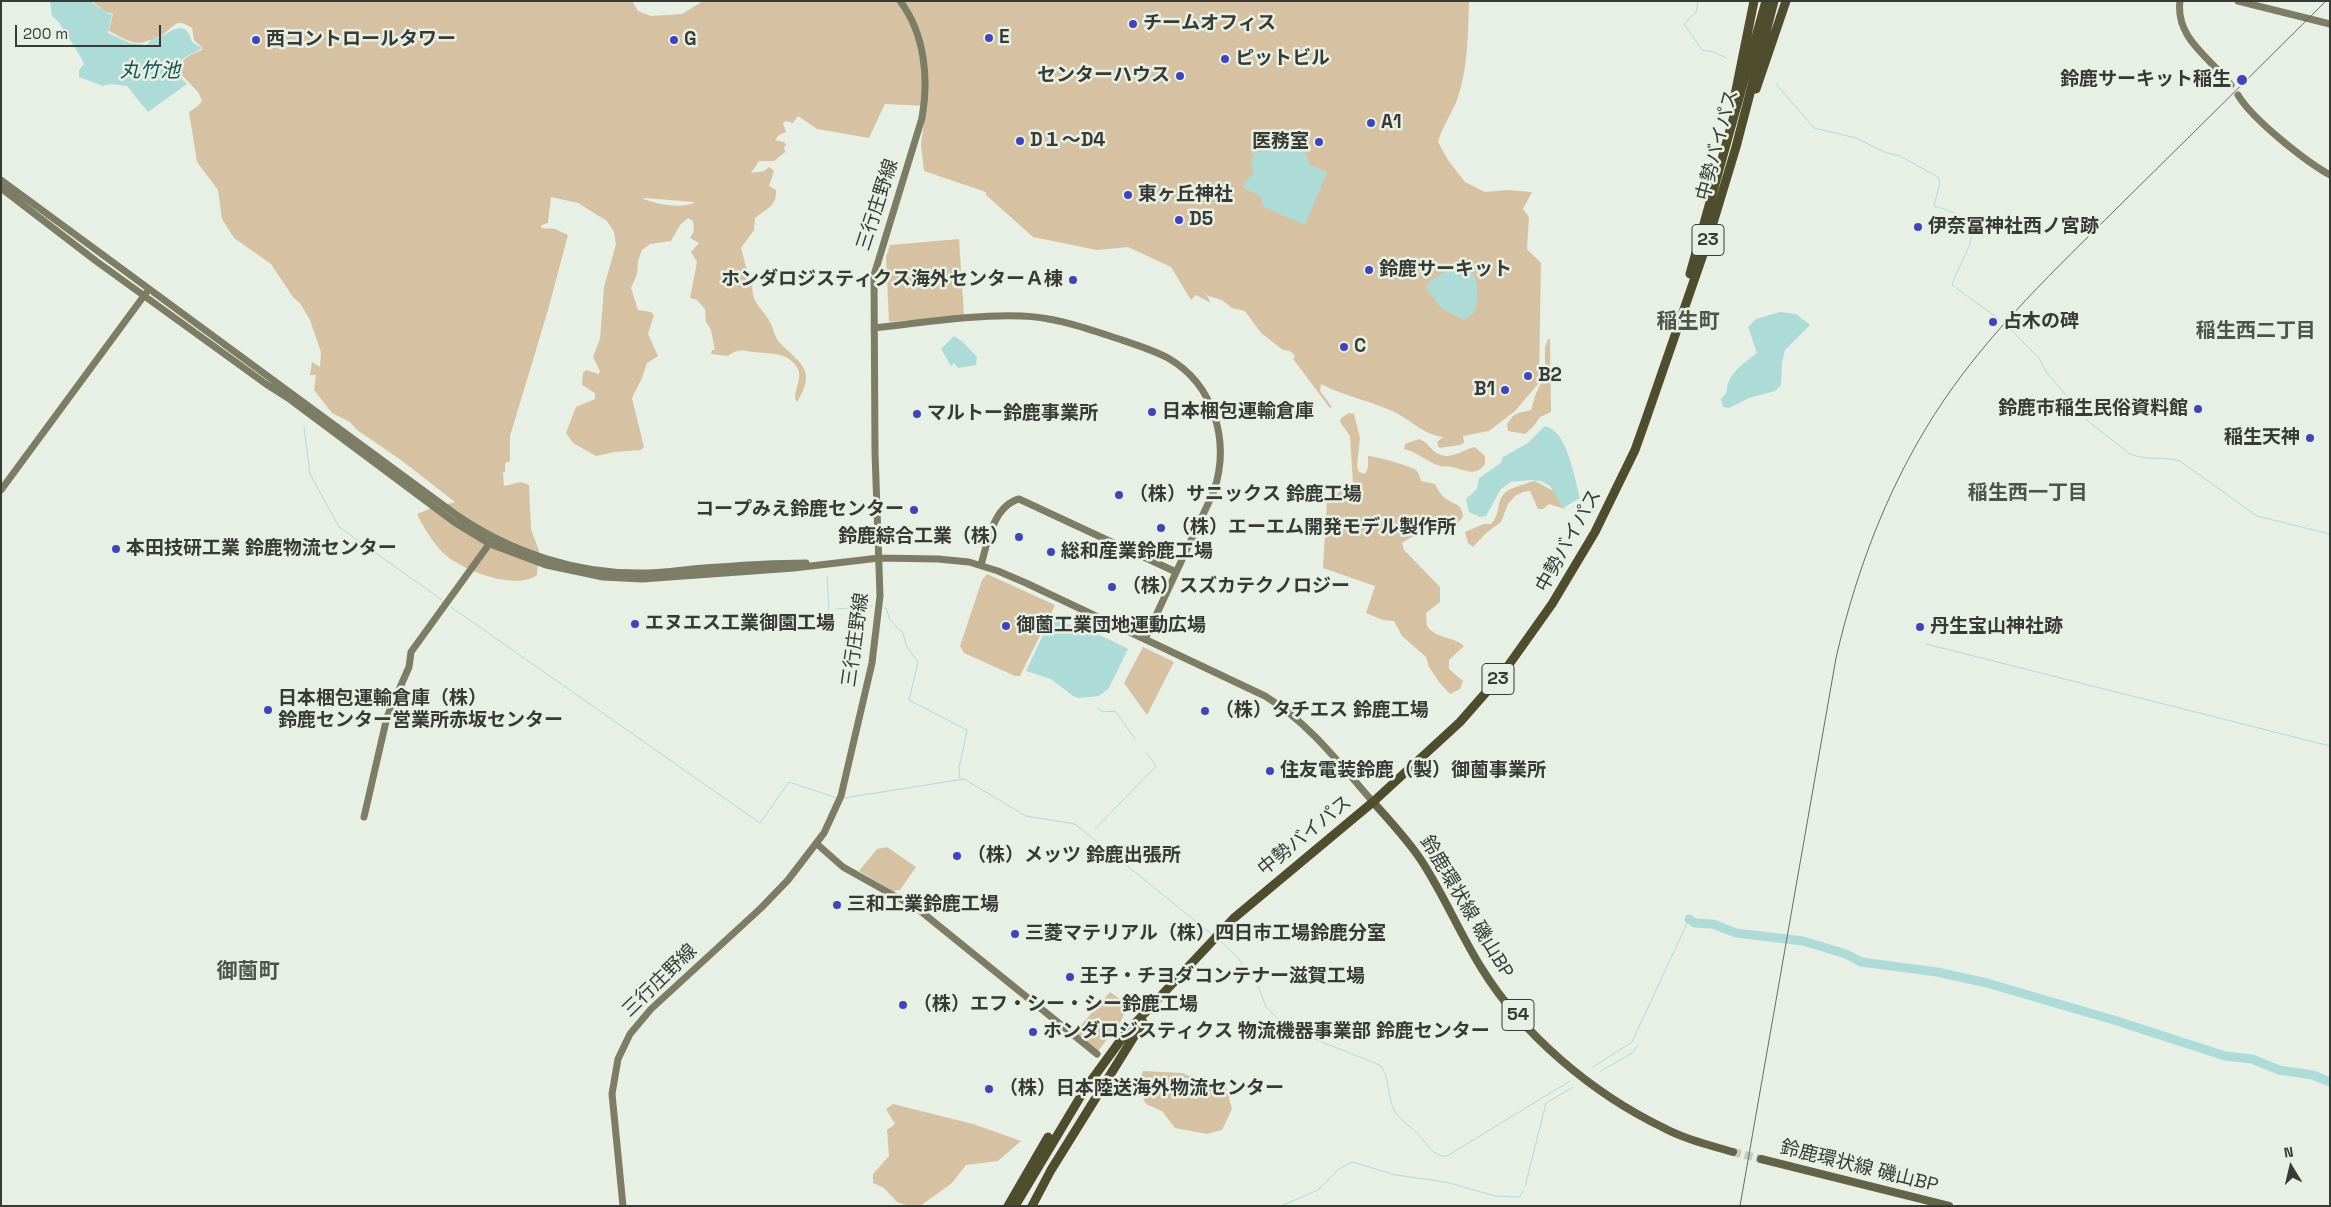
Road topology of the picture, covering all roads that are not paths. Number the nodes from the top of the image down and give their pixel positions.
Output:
1 (900, 1) edge
2 (1754, 1) edge
3 (1766, 1) edge
4 (1774, 1) edge
5 (1786, 1) edge
6 (2180, 1) edge
7 (2238, 1) edge
8 (2330, 24) edge
9 (2231, 85) dead end
10 (2238, 95) dead end
11 (1741, 126) junction
12 (2330, 175) edge
13 (1, 180) edge
14 (1, 188) edge
15 (1715, 188) junction
16 (148, 289) junction
17 (144, 295) junction
18 (874, 328) junction
19 (1669, 352) junction
20 (1, 490) edge
21 (492, 541) junction
22 (879, 558) junction
23 (981, 565) junction
24 (1176, 572) junction
25 (1145, 639) junction
26 (1373, 802) junction
27 (364, 816) dead end
28 (817, 844) junction
29 (1174, 979) junction
30 (1097, 1054) dead end
31 (1046, 1146) junction
32 (1733, 1152) tunnel mouth
33 (1761, 1159) tunnel mouth
34 (623, 1206) edge
35 (1008, 1206) edge
36 (1015, 1206) edge
37 (1032, 1206) edge
38 (1949, 1206) edge

1 - 18 street, 三行庄野線
2 - 15 highway, 23
3 - 15 highway, 中勢バイパス / 23
4 - 11 highway, 中勢バイパス / 23
5 - 11 highway, 23
6 - 9 street
7 - 8 street
10 - 12 street
11 - 19 highway, 中勢バイパス / 23
13 - 16 street
14 - 17 street
15 - 19 highway, 中勢バイパス / 23
16 - 17 street
16 - 21 street
17 - 20 street
17 - 21 street
18 - 22 street, 三行庄野線
18 - 24 street
19 - 26 highway, 中勢バイパス / 23
21 - 22 street
21 - 27 street
22 - 23 street
22 - 28 street, 三行庄野線
23 - 24 street
23 - 25 street
24 - 25 street
25 - 26 street
26 - 29 highway, 中勢バイパス / 23
26 - 32 main road, 鈴鹿環状線 磯山BP / 54
28 - 30 street
28 - 34 street, 三行庄野線
29 - 31 highway, 中勢バイパス / 23
29 - 37 highway
31 - 35 highway, 23
31 - 36 highway, 23
33 - 38 main road, 鈴鹿環状線 磯山BP

